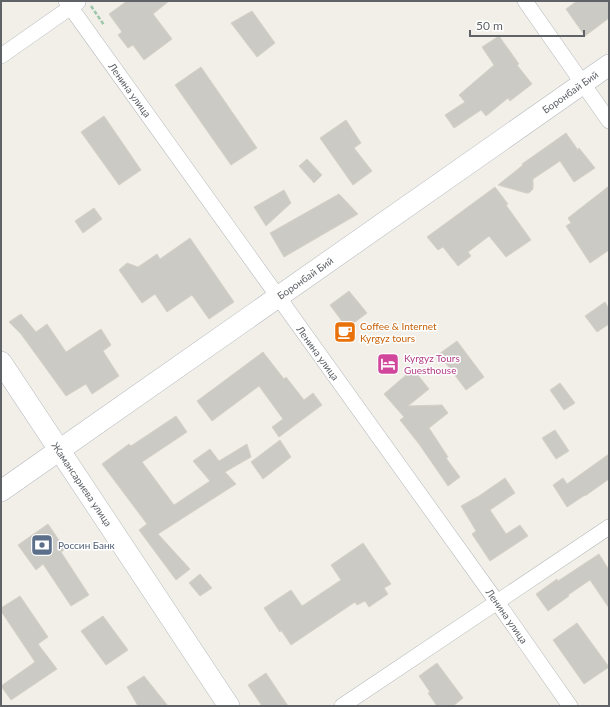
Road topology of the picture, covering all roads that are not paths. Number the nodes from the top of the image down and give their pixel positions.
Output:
1 (525, 1) edge
2 (72, 3) edge
3 (1, 56) edge
4 (609, 65) edge
5 (583, 84) junction
6 (609, 121) edge
7 (278, 297) junction
8 (1, 362) edge
9 (60, 450) junction
10 (1, 491) edge
11 (609, 527) edge
12 (498, 602) junction
13 (229, 706) edge
14 (342, 706) edge
15 (570, 706) edge

1 - 5 street
2 - 3 street
2 - 7 street, Ленина улица
4 - 5 street, Боронбай Бий
5 - 6 street
5 - 7 street, Боронбай Бий
7 - 9 street, Боронбай Бий
7 - 12 street, Ленина улица
8 - 9 street, Жамансариева улица
9 - 10 street, Боронбай Бий
9 - 13 street, Жамансариева улица
11 - 12 street
12 - 14 street
12 - 15 street, Ленина улица

